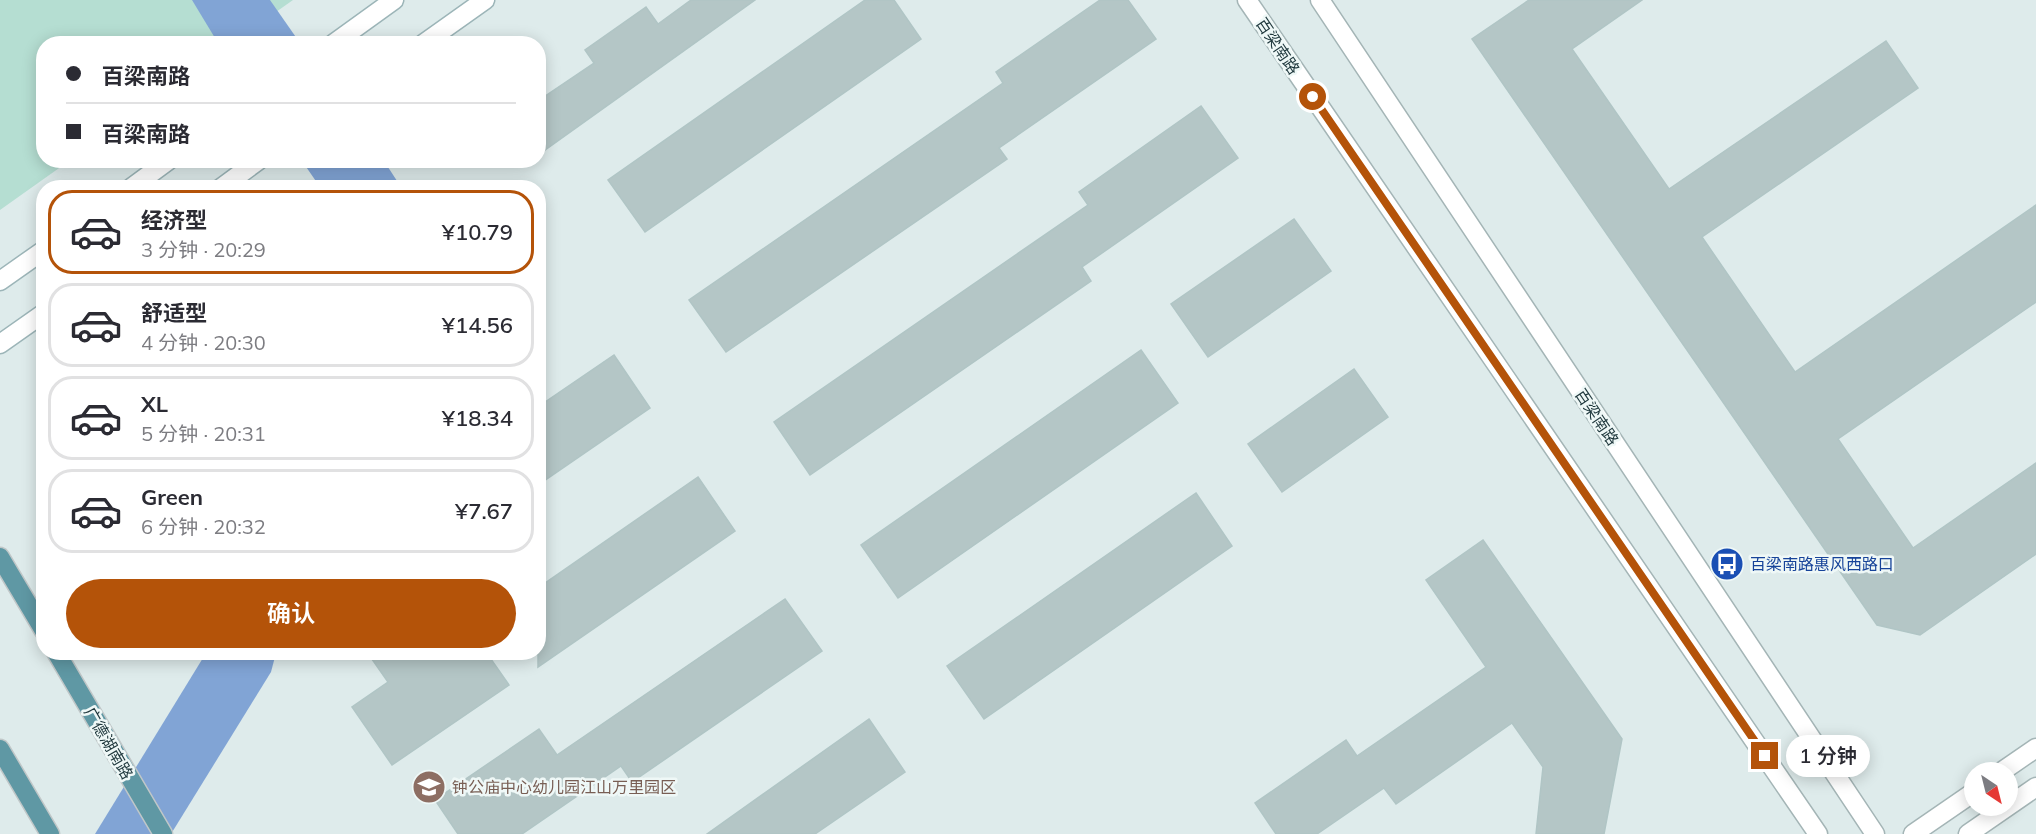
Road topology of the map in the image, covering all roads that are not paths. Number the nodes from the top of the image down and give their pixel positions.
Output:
1 (394, 0) edge
2 (484, 0) edge
3 (1247, 0) edge
4 (1320, 0) edge
5 (344, 36) edge
6 (434, 36) edge
7 (158, 168) edge
8 (248, 168) edge
9 (143, 180) edge
10 (232, 180) edge
11 (36, 256) edge
12 (0, 281) edge
13 (36, 319) edge
14 (0, 344) edge
15 (0, 557) edge
16 (36, 618) edge
17 (61, 660) edge
18 (2036, 748) edge
19 (0, 749) edge
20 (2016, 762) edge
21 (2036, 787) edge
22 (1964, 799) edge
23 (50, 834) edge
24 (163, 834) edge
25 (1818, 834) edge
26 (1875, 834) edge
27 (1913, 834) edge
28 (1968, 834) edge

1 - 5 street
2 - 6 street
3 - 25 street, 百梁南路
4 - 26 street, 百梁南路
7 - 9 street
8 - 10 street
11 - 12 street
13 - 14 street
15 - 16 main road
17 - 24 main road, 广德湖南路
18 - 20 street
19 - 23 main road
21 - 28 street
22 - 27 street

